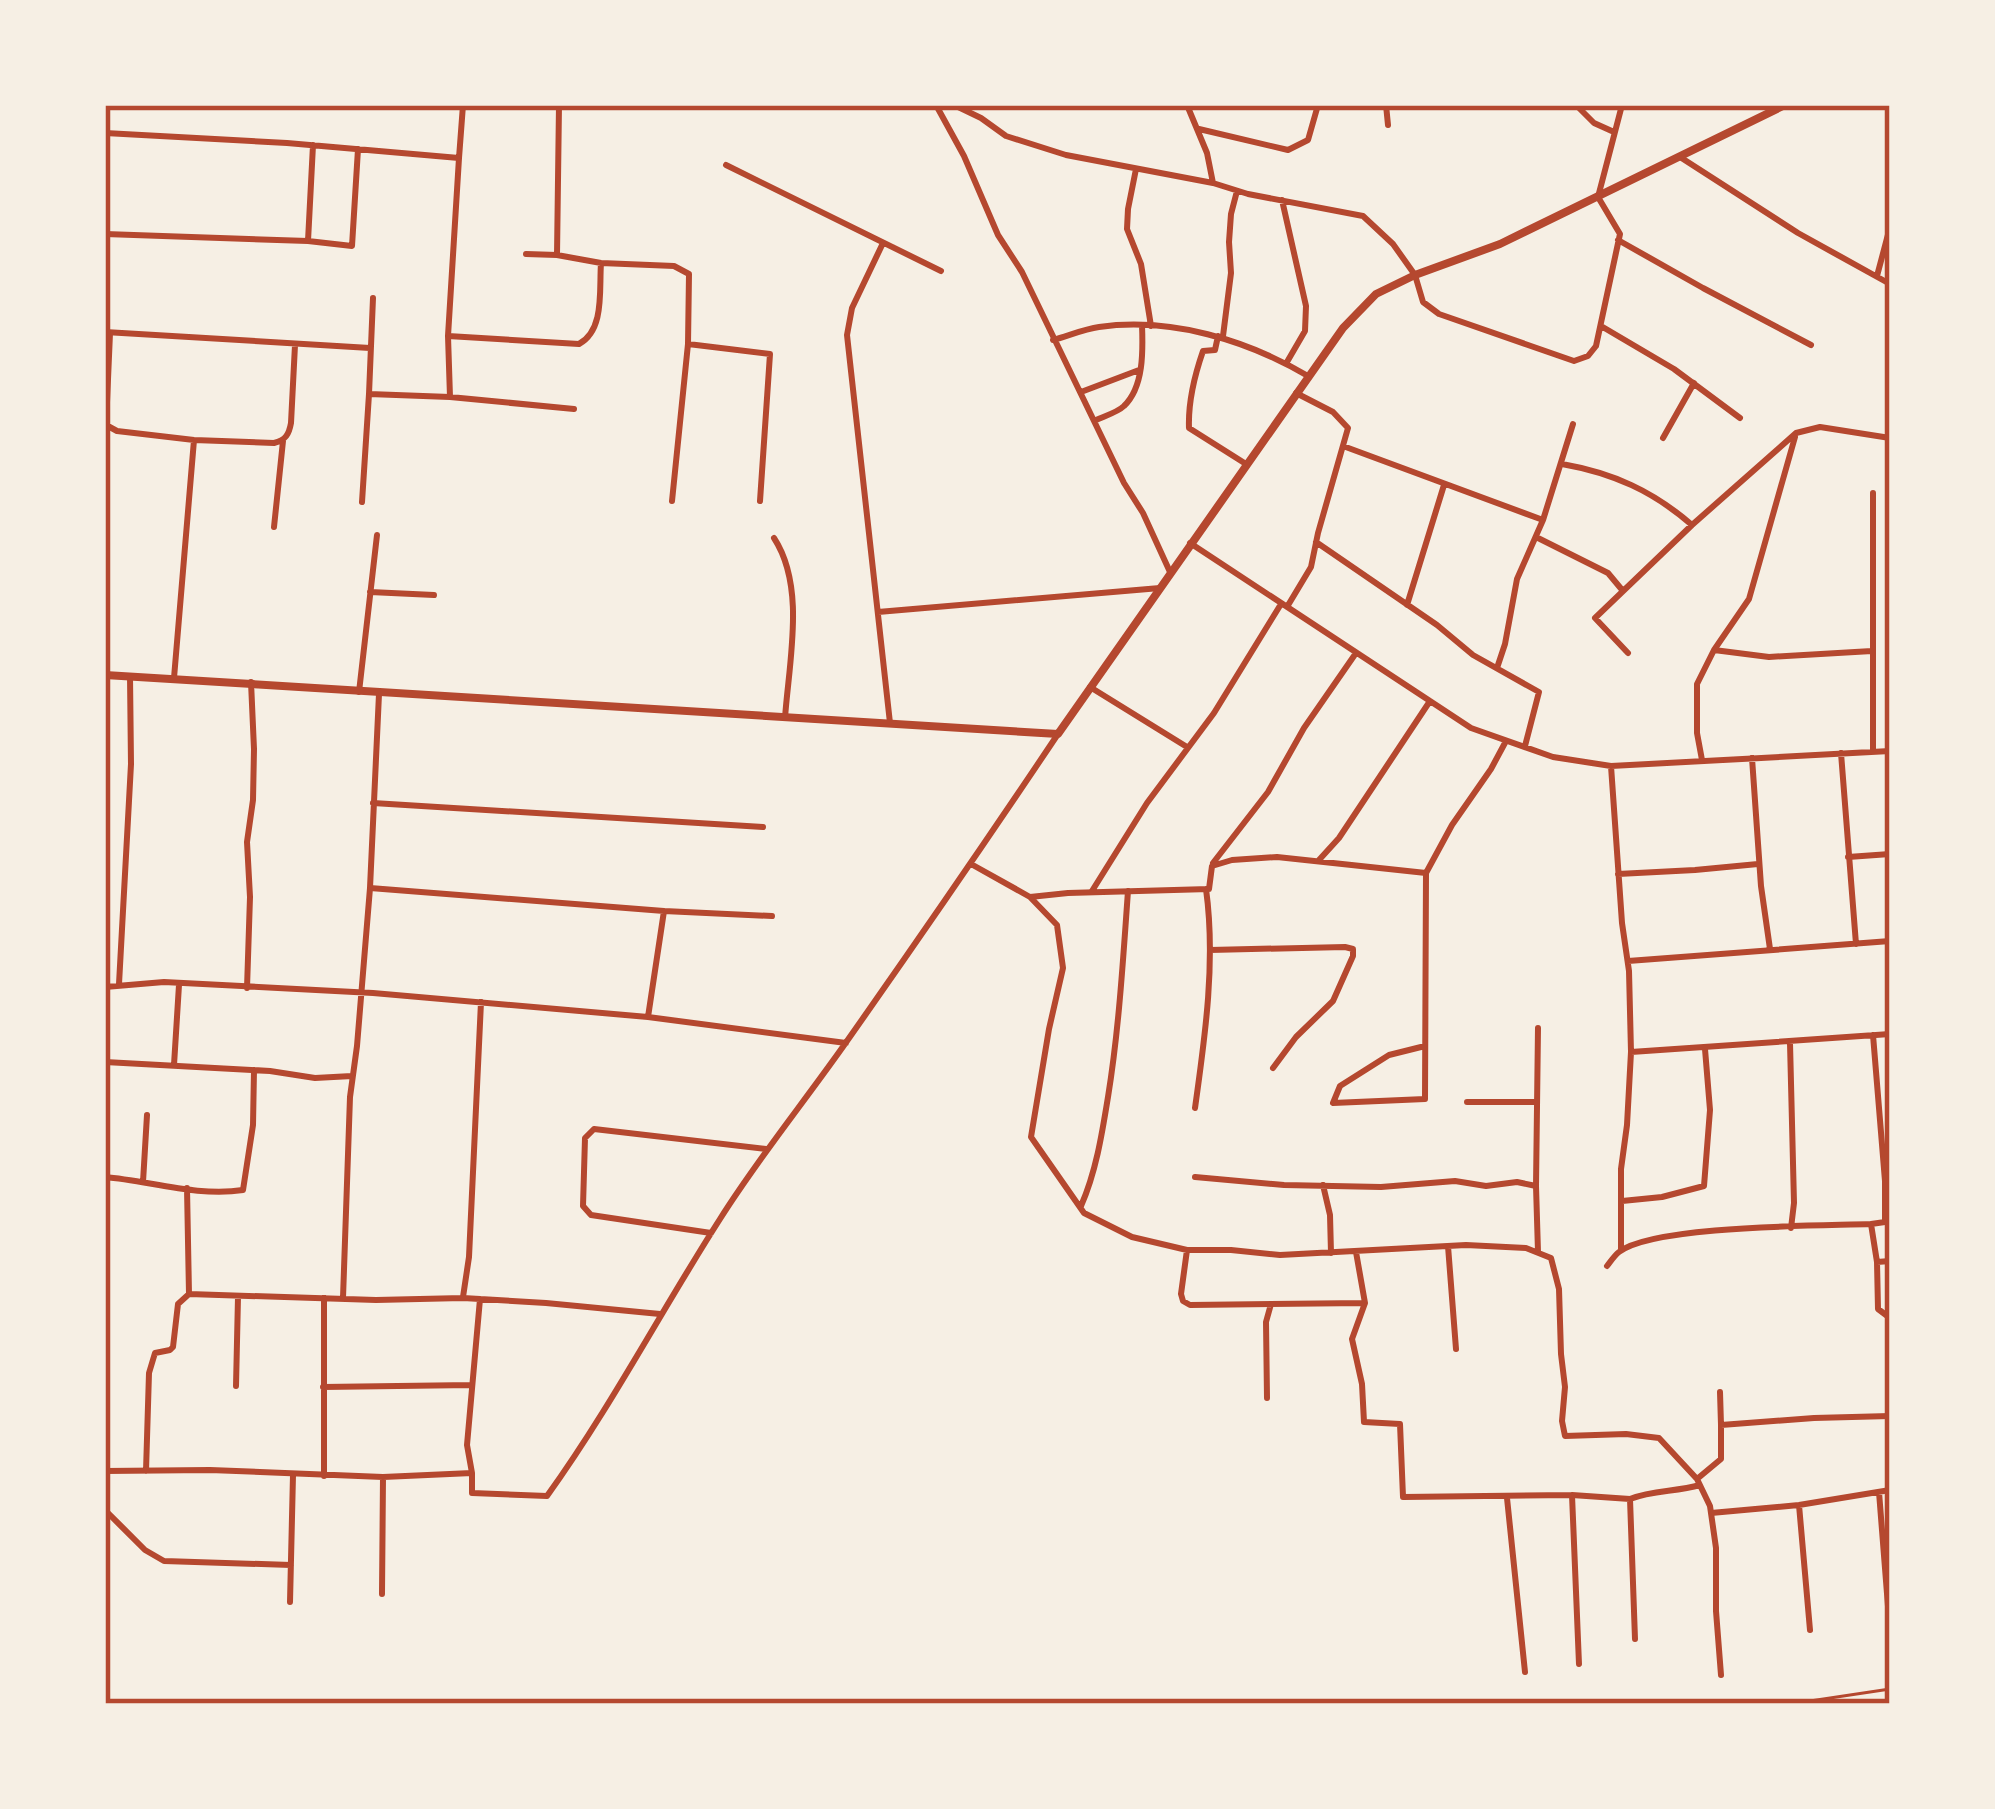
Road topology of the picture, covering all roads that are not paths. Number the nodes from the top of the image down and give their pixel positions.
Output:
1 (463, 105) edge
2 (559, 105) edge
3 (936, 105) edge
4 (954, 105) edge
5 (1187, 105) edge
6 (1318, 105) edge
7 (1386, 105) edge
8 (1576, 105) edge
9 (1622, 105) edge
10 (1786, 105) edge
11 (1388, 125) dead end
12 (1199, 130) junction
13 (105, 133) edge
14 (1614, 133) junction
15 (313, 145) junction
16 (358, 149) junction
17 (1680, 157) junction
18 (459, 158) junction
19 (725, 165) dead end
20 (1136, 169) junction
21 (1213, 183) junction
22 (1237, 190) junction
23 (1598, 196) junction
24 (1282, 200) junction
25 (1890, 227) edge
26 (105, 234) edge
27 (1618, 240) junction
28 (308, 241) junction
29 (883, 242) junction
30 (526, 254) dead end
31 (557, 255) junction
32 (601, 262) junction
33 (941, 272) dead end
34 (1415, 275) junction
35 (1877, 276) junction
36 (1890, 284) edge
37 (373, 298) dead end
38 (1146, 326) junction
39 (1601, 326) junction
40 (108, 333) edge
41 (448, 336) junction
42 (1220, 337) junction
43 (1053, 340) junction
44 (688, 344) junction
45 (295, 345) junction
46 (1811, 345) dead end
47 (370, 348) junction
48 (1286, 363) junction
49 (1139, 370) junction
50 (1308, 376) junction
51 (1694, 382) junction
52 (1081, 392) junction
53 (1297, 393) junction
54 (369, 394) junction
55 (449, 397) junction
56 (574, 409) dead end
57 (1739, 418) dead end
58 (1095, 421) junction
59 (1573, 424) dead end
60 (106, 425) edge
61 (1796, 433) junction
62 (105, 438) edge
63 (1663, 438) dead end
64 (1890, 438) edge
65 (194, 440) junction
66 (284, 441) junction
67 (1342, 446) junction
68 (1246, 464) junction
69 (1562, 464) junction
70 (1444, 485) junction
71 (1874, 493) dead end
72 (672, 501) dead end
73 (760, 501) dead end
74 (362, 502) dead end
75 (1544, 520) junction
76 (1692, 525) junction
77 (274, 526) dead end
78 (377, 535) dead end
79 (1536, 537) junction
80 (774, 538) dead end
81 (1316, 542) junction
82 (1190, 543) junction
83 (1170, 572) junction
84 (1160, 588) junction
85 (1623, 591) junction
86 (370, 592) junction
87 (434, 595) dead end
88 (1407, 605) junction
89 (1284, 606) junction
90 (878, 612) junction
91 (1714, 650) junction
92 (1872, 651) junction
93 (1356, 653) junction
94 (1628, 653) dead end
95 (1497, 668) junction
96 (105, 675) edge
97 (130, 676) junction
98 (174, 678) junction
99 (251, 682) junction
100 (1090, 687) junction
101 (358, 692) junction
102 (379, 694) junction
103 (1430, 701) junction
104 (785, 718) junction
105 (890, 723) junction
106 (1058, 734) junction
107 (1506, 741) junction
108 (1186, 747) junction
109 (1524, 748) junction
110 (1873, 751) junction
111 (1890, 751) edge
112 (1841, 753) junction
113 (1752, 758) junction
114 (1702, 760) junction
115 (1611, 766) junction
116 (373, 803) junction
117 (763, 827) dead end
118 (1890, 854) edge
119 (1848, 857) junction
120 (1317, 862) junction
121 (1759, 863) junction
122 (971, 864) junction
123 (1212, 866) junction
124 (1426, 873) junction
125 (1618, 874) junction
126 (370, 888) junction
127 (1206, 889) junction
128 (1092, 891) junction
129 (1129, 891) junction
130 (1030, 898) junction
131 (664, 911) junction
132 (772, 916) dead end
133 (1890, 941) edge
134 (1856, 944) junction
135 (1770, 949) junction
136 (1210, 950) junction
137 (1628, 961) junction
138 (179, 983) junction
139 (118, 986) junction
140 (105, 987) edge
141 (247, 988) junction
142 (360, 993) junction
143 (481, 1002) junction
144 (648, 1017) junction
145 (1538, 1028) dead end
146 (1890, 1034) edge
147 (1873, 1035) junction
148 (846, 1042) junction
149 (1790, 1043) junction
150 (1425, 1046) junction
151 (1705, 1049) junction
152 (1631, 1052) junction
153 (105, 1062) edge
154 (174, 1065) junction
155 (1273, 1068) dead end
156 (254, 1070) junction
157 (353, 1076) junction
158 (1467, 1102) dead end
159 (1537, 1102) junction
160 (1195, 1108) dead end
161 (147, 1115) dead end
162 (766, 1149) junction
163 (105, 1177) edge
164 (1195, 1177) dead end
165 (143, 1182) junction
166 (1323, 1185) junction
167 (1536, 1186) junction
168 (188, 1188) junction
169 (1622, 1201) junction
170 (1080, 1208) junction
171 (1871, 1225) junction
172 (1791, 1228) junction
173 (711, 1233) junction
174 (1448, 1246) junction
175 (1187, 1250) junction
176 (1621, 1250) junction
177 (1356, 1252) junction
178 (1538, 1253) junction
179 (1330, 1254) junction
180 (1890, 1261) edge
181 (1877, 1262) junction
182 (1607, 1266) dead end
183 (188, 1294) junction
184 (238, 1297) junction
185 (324, 1298) junction
186 (343, 1298) junction
187 (463, 1298) junction
188 (480, 1299) junction
189 (1365, 1303) junction
190 (1271, 1304) junction
191 (662, 1315) junction
192 (1890, 1318) edge
193 (1456, 1349) dead end
194 (236, 1385) dead end
195 (472, 1385) junction
196 (323, 1387) junction
197 (1720, 1392) dead end
198 (1267, 1398) dead end
199 (1890, 1416) edge
200 (1721, 1425) junction
201 (105, 1471) edge
202 (146, 1471) junction
203 (472, 1474) junction
204 (293, 1475) junction
205 (324, 1476) junction
206 (383, 1477) junction
207 (1698, 1482) junction
208 (1890, 1490) edge
209 (1879, 1492) junction
210 (1571, 1496) junction
211 (1508, 1498) junction
212 (1630, 1499) junction
213 (1799, 1505) junction
214 (105, 1510) edge
215 (1712, 1513) junction
216 (291, 1564) junction
217 (382, 1594) dead end
218 (290, 1602) dead end
219 (1889, 1618) edge
220 (1810, 1630) dead end
221 (1635, 1639) dead end
222 (1579, 1664) dead end
223 (1525, 1672) dead end
224 (1720, 1675) dead end
225 (1890, 1689) edge
226 (1790, 1704) edge

1 - 18 street
2 - 31 street
3 - 43 street
4 - 20 street
5 - 12 street
6 - 12 street
7 - 11 street
8 - 14 street
9 - 14 street
10 - 17 street
12 - 21 street
13 - 15 street
14 - 23 street
15 - 16 street
15 - 28 street
16 - 18 street
16 - 28 street
17 - 23 street
17 - 35 street
18 - 41 street
19 - 29 street
20 - 21 street
20 - 38 street
21 - 22 street
22 - 24 street
22 - 42 street
23 - 27 street
23 - 34 street
24 - 34 street
24 - 48 street
25 - 35 street
26 - 28 street
27 - 39 street
27 - 46 street
29 - 33 street
29 - 90 street
30 - 31 street
31 - 32 street
32 - 41 street
32 - 44 street
34 - 39 street
34 - 50 street
35 - 36 street
37 - 47 street
38 - 42 street
38 - 43 street
38 - 49 street
39 - 51 street
40 - 45 street
40 - 60 street
41 - 55 street
42 - 48 street
42 - 68 street
43 - 52 street
44 - 72 street
44 - 73 street
45 - 47 street
45 - 66 street
47 - 54 street
48 - 50 street
49 - 52 street
49 - 58 street
50 - 53 street
51 - 57 street
51 - 63 street
52 - 58 street
53 - 67 street
53 - 68 street
54 - 55 street
54 - 74 street
55 - 56 street
58 - 83 street
59 - 69 street
60 - 62 street
60 - 65 street
61 - 64 street
61 - 76 street
61 - 91 street
65 - 66 street
65 - 98 street
66 - 77 street
67 - 70 street
67 - 81 street
68 - 82 street
69 - 75 street
69 - 76 street
70 - 75 street
70 - 88 street
71 - 92 street
75 - 79 street
76 - 85 street
78 - 86 street
79 - 85 street
79 - 95 street
80 - 104 street
81 - 88 street
81 - 89 street
82 - 83 street
82 - 89 street
83 - 84 street
84 - 90 street
84 - 100 street
85 - 94 street
86 - 87 street
86 - 101 street
88 - 95 street
89 - 93 street
89 - 108 street
90 - 105 street
91 - 92 street
91 - 114 street
92 - 110 street
93 - 103 street
93 - 123 street
95 - 109 street
96 - 97 street
97 - 98 street
97 - 139 street
98 - 99 street
99 - 101 street
99 - 141 street
100 - 106 street
100 - 108 street
101 - 102 street
102 - 104 street
102 - 116 street
103 - 107 street
103 - 120 street
104 - 105 street
105 - 106 street
106 - 122 street
107 - 109 street
107 - 124 street
108 - 128 street
109 - 115 street
110 - 111 street
110 - 112 street
112 - 113 street
112 - 119 street
113 - 114 street
113 - 121 street
114 - 115 street
115 - 125 street
116 - 117 street
116 - 126 street
118 - 119 street
119 - 134 street
120 - 123 street
120 - 124 street
121 - 125 street
121 - 135 street
122 - 130 street
122 - 148 street
123 - 127 street
124 - 150 street
125 - 137 street
126 - 131 street
126 - 142 street
127 - 129 street
127 - 136 street
128 - 129 street
128 - 130 street
129 - 170 street
130 - 170 street
131 - 132 street
131 - 144 street
133 - 134 street
134 - 135 street
135 - 137 street
136 - 155 street
136 - 160 street
137 - 152 street
138 - 139 street
138 - 141 street
138 - 154 street
139 - 140 street
141 - 142 street
142 - 143 street
142 - 157 street
143 - 144 street
143 - 187 street
144 - 148 street
145 - 159 street
146 - 147 street
147 - 149 street
147 - 171 street
148 - 162 street
149 - 151 street
149 - 172 street
150 - 150 street
151 - 152 street
151 - 169 street
152 - 169 street
153 - 154 street
154 - 156 street
156 - 157 street
156 - 168 street
157 - 186 street
158 - 159 street
159 - 167 street
161 - 165 street
162 - 173 street
162 - 173 street
163 - 165 street
164 - 166 street
165 - 168 street
166 - 167 street
166 - 179 street
167 - 178 street
168 - 183 street
169 - 176 street
170 - 175 street
171 - 172 street
171 - 181 street
172 - 176 street
173 - 191 street
174 - 177 street
174 - 178 street
174 - 193 street
175 - 179 street
175 - 190 street
176 - 182 street
177 - 179 street
177 - 189 street
178 - 207 street
180 - 181 street
181 - 192 street
183 - 184 street
183 - 202 street
184 - 185 street
184 - 194 street
185 - 186 street
185 - 196 street
186 - 187 street
187 - 188 street
188 - 191 street
188 - 195 street
189 - 190 street
189 - 211 street
190 - 198 street
191 - 203 street
195 - 196 street
195 - 203 street
196 - 205 street
197 - 200 street
199 - 200 street
200 - 207 street
201 - 202 street
202 - 204 street
203 - 206 street
204 - 205 street
204 - 216 street
205 - 206 street
206 - 217 street
207 - 212 street
207 - 215 street
208 - 209 street
209 - 213 street
209 - 219 street
210 - 211 street
210 - 212 street
210 - 222 street
211 - 223 street
212 - 221 street
213 - 215 street
213 - 220 street
214 - 216 street
215 - 224 street
216 - 218 street
225 - 226 lane

